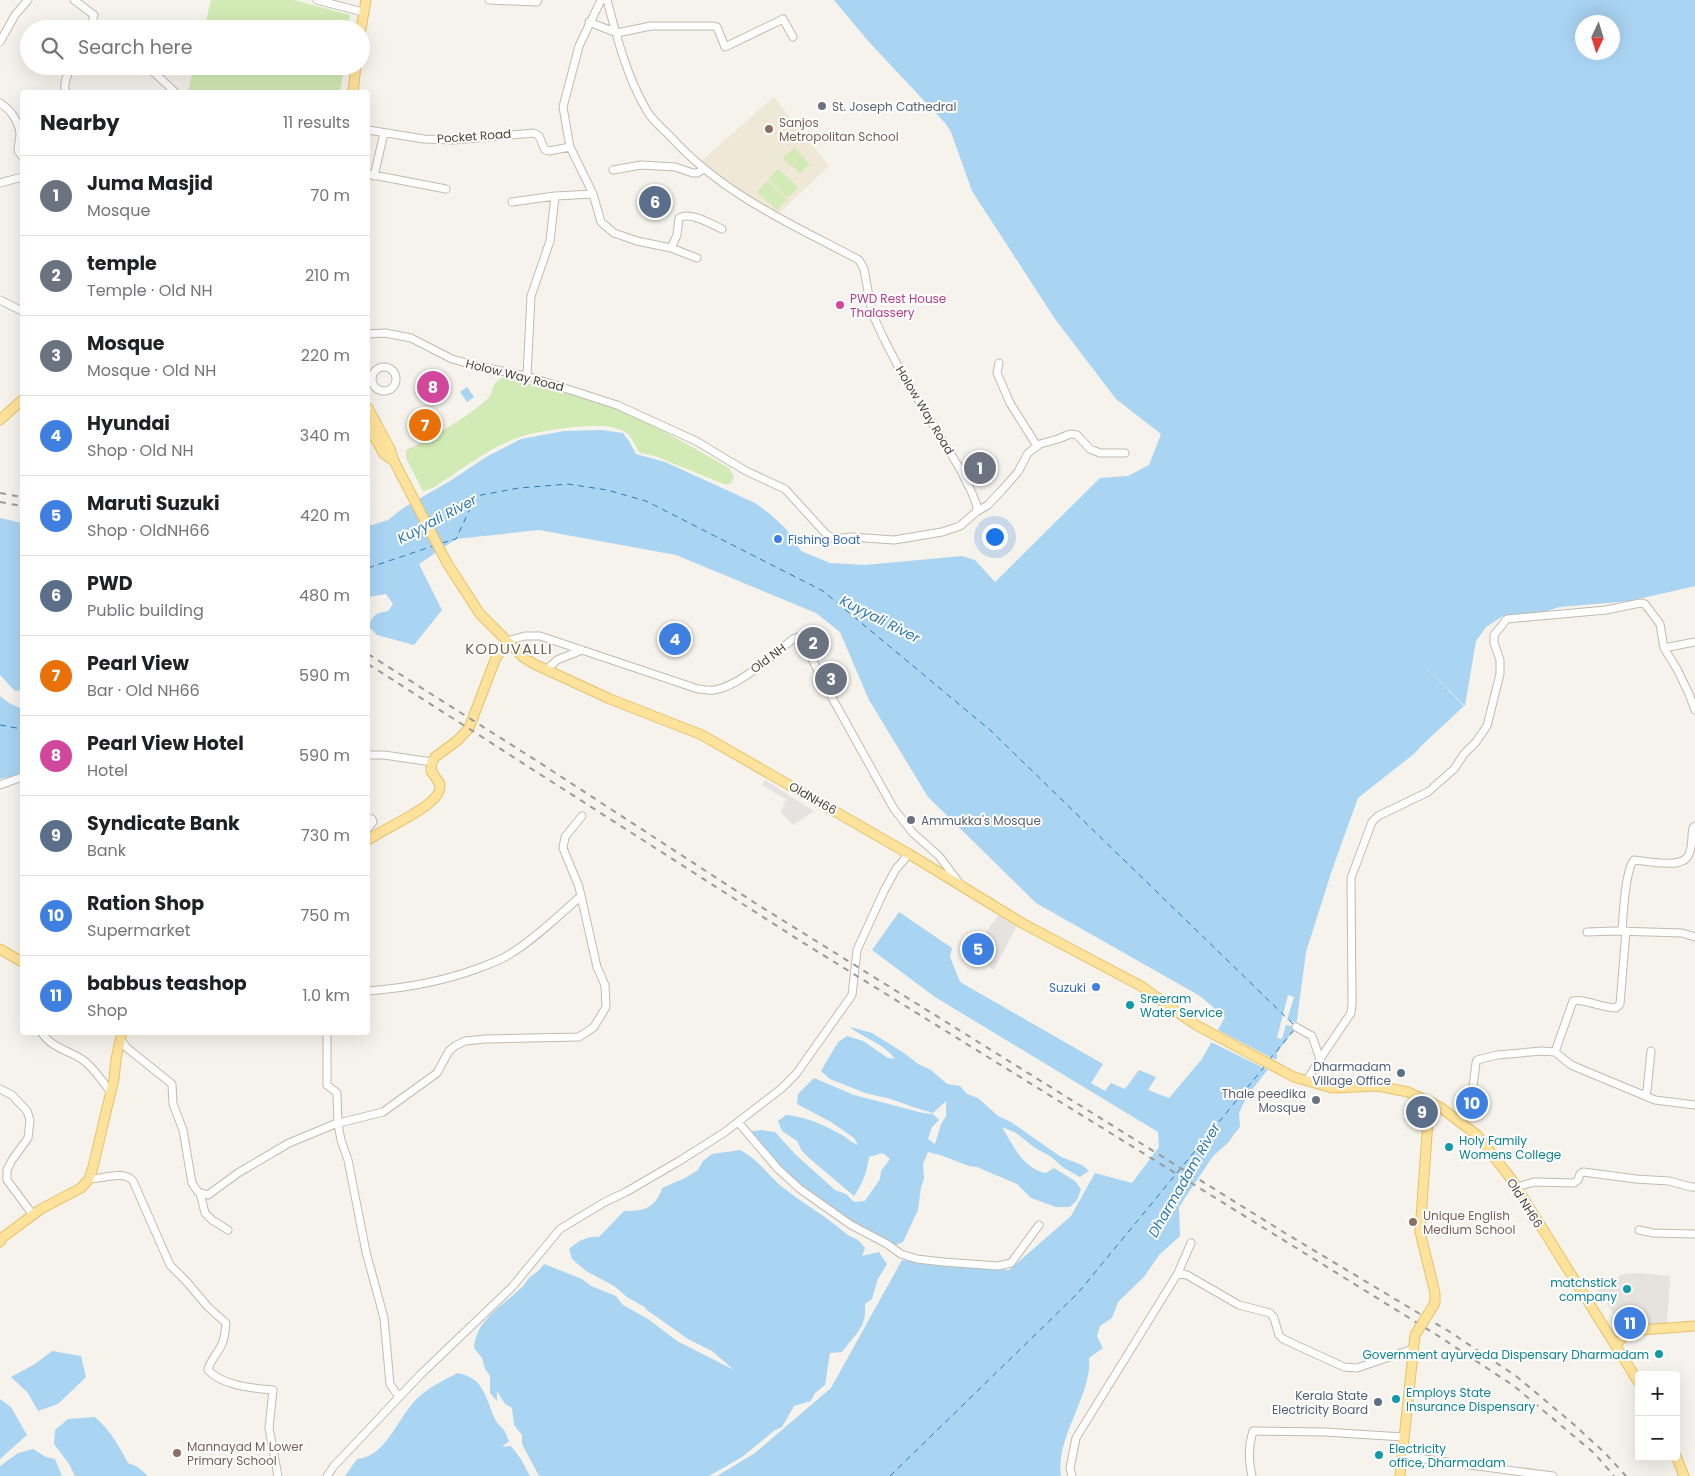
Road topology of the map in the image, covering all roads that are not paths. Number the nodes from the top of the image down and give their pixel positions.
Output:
1 (28, 0) edge
2 (74, 0) edge
3 (317, 0) edge
4 (366, 0) edge
5 (489, 0) edge
6 (538, 0) edge
7 (601, 0) edge
8 (607, 0) edge
9 (363, 12) junction
10 (93, 20) edge
11 (362, 20) edge
12 (589, 22) junction
13 (617, 33) junction
14 (793, 37) dead end
15 (0, 42) edge
16 (68, 75) edge
17 (157, 75) edge
18 (355, 75) edge
19 (65, 90) edge
20 (173, 90) edge
21 (353, 90) edge
22 (0, 102) edge
23 (370, 130) edge
24 (20, 133) edge
25 (20, 133) edge
26 (384, 133) junction
27 (570, 147) junction
28 (20, 154) edge
29 (704, 168) junction
30 (613, 170) dead end
31 (371, 175) edge
32 (20, 178) edge
33 (0, 183) edge
34 (446, 189) dead end
35 (593, 194) junction
36 (555, 196) junction
37 (512, 202) dead end
38 (722, 229) dead end
39 (671, 248) junction
40 (697, 258) dead end
41 (0, 300) edge
42 (20, 310) edge
43 (370, 334) edge
44 (999, 363) dead end
45 (527, 376) junction
46 (20, 402) edge
47 (370, 412) edge
48 (0, 420) edge
49 (370, 430) edge
50 (1037, 446) junction
51 (1125, 453) dead end
52 (394, 461) junction
53 (976, 512) junction
54 (507, 641) junction
55 (1695, 642) edge
56 (1664, 648) junction
57 (582, 650) junction
58 (546, 670) junction
59 (1695, 710) edge
60 (370, 755) edge
61 (432, 762) junction
62 (20, 778) edge
63 (0, 785) edge
64 (582, 816) dead end
65 (1695, 826) edge
66 (370, 839) edge
67 (909, 854) junction
68 (963, 888) junction
69 (581, 896) junction
70 (1624, 931) junction
71 (1587, 932) dead end
72 (1695, 937) edge
73 (0, 949) edge
74 (20, 961) edge
75 (370, 991) edge
76 (1196, 1024) joint
77 (1296, 1027) dead end
78 (43, 1035) edge
79 (327, 1035) edge
80 (121, 1036) edge
81 (1651, 1051) dead end
82 (1555, 1052) junction
83 (1320, 1059) junction
84 (1307, 1080) junction
85 (0, 1089) edge
86 (111, 1092) junction
87 (1643, 1095) junction
88 (1433, 1103) junction
89 (1695, 1105) edge
90 (738, 1122) junction
91 (1460, 1122) junction
92 (338, 1124) junction
93 (89, 1179) junction
94 (1517, 1187) junction
95 (1695, 1187) edge
96 (200, 1193) junction
97 (33, 1215) junction
98 (1039, 1225) dead end
99 (228, 1230) dead end
100 (1639, 1230) dead end
101 (1695, 1234) edge
102 (0, 1242) edge
103 (1191, 1243) dead end
104 (1178, 1273) junction
105 (1695, 1326) edge
106 (1615, 1345) junction
107 (1413, 1349) junction
108 (1635, 1377) edge
109 (399, 1397) junction
110 (1403, 1437) junction
111 (1402, 1456) junction
112 (1678, 1461) edge
113 (278, 1476) edge
114 (327, 1476) edge
115 (1072, 1476) edge
116 (1252, 1476) edge
117 (1400, 1476) edge
118 (1553, 1476) edge
119 (1684, 1476) edge

1 - 15 street
2 - 10 street
3 - 9 street
4 - 9 main road
5 - 6 street
7 - 12 street
8 - 13 street, Holow Way Road
9 - 11 main road
12 - 13 street
12 - 27 street
13 - 14 street
13 - 29 street, Holow Way Road
16 - 19 street
17 - 20 street
18 - 21 main road
22 - 24 street
23 - 26 street, Pocket Road
25 - 28 street
26 - 27 street, Pocket Road
26 - 31 street
27 - 35 street
29 - 30 street
29 - 53 street, Holow Way Road
31 - 34 street
32 - 33 street
35 - 36 street
35 - 39 street
36 - 37 street
36 - 45 street
38 - 39 street
39 - 40 street
41 - 42 street
43 - 45 street, Holow Way Road
44 - 50 street
45 - 53 street, Holow Way Road
46 - 48 main road
47 - 52 main road
49 - 52 main road
50 - 51 street
50 - 53 street
52 - 54 main road, OldNH66
54 - 57 street, Old NH
54 - 58 main road, OldNH66
54 - 61 main road
55 - 56 street
56 - 59 street
56 - 83 street
57 - 58 street
57 - 68 street, Old NH
58 - 67 main road, OldNH66
60 - 61 street
61 - 66 main road
62 - 63 street
64 - 69 street
65 - 70 street
67 - 68 main road, OldNH66
67 - 90 street
68 - 76 main road, OldNH66
69 - 75 street
69 - 92 street
70 - 71 street
70 - 72 street
70 - 82 street
73 - 74 main road
76 - 84 main road, Old NH66
77 - 83 street
78 - 86 street
79 - 92 street
80 - 86 main road
80 - 96 street
81 - 87 street
82 - 87 street
82 - 91 street
83 - 84 street
84 - 88 main road, Old NH66
85 - 97 street
86 - 93 main road
87 - 89 street
88 - 91 main road, Old NH66
88 - 107 main road, bridge
90 - 98 street
90 - 109 street
91 - 94 main road, Old NH66
92 - 96 street
92 - 109 street
93 - 97 main road
93 - 113 street
94 - 95 street
94 - 106 main road, Old NH66
96 - 99 street
97 - 102 main road
100 - 101 street
103 - 104 street
104 - 107 street
104 - 115 street
105 - 106 main road
106 - 108 main road, Old NH66
107 - 110 main road
109 - 114 street
110 - 111 main road
110 - 116 street
111 - 117 main road
111 - 118 street
112 - 119 main road

